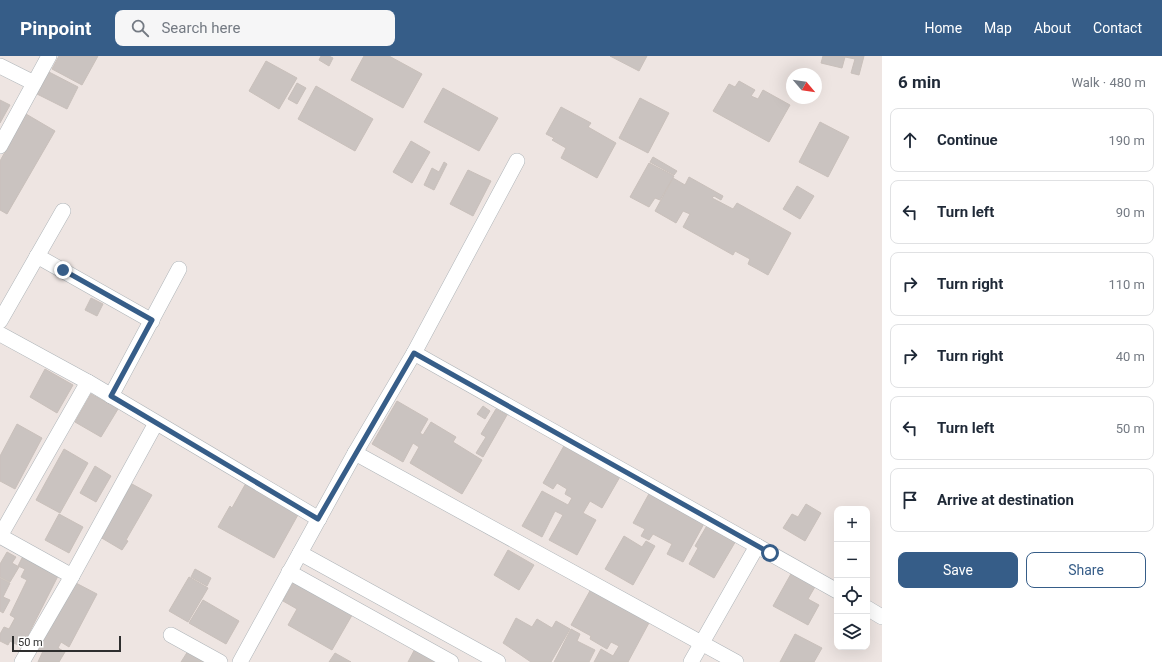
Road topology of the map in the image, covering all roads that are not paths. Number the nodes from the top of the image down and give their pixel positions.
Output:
1 (49, 56) edge
2 (0, 66) edge
3 (34, 83) junction
4 (0, 146) edge
5 (517, 161) dead end
6 (63, 211) dead end
7 (38, 256) junction
8 (179, 269) dead end
9 (152, 320) junction
10 (0, 321) edge
11 (0, 334) edge
12 (414, 353) junction
13 (88, 382) junction
14 (111, 396) junction
15 (156, 423) junction
16 (355, 454) junction
17 (318, 519) junction
18 (0, 536) edge
19 (757, 546) junction
20 (300, 552) junction
21 (289, 572) junction
22 (72, 576) junction
23 (834, 589) edge
24 (870, 610) edge
25 (882, 617) edge
26 (171, 635) dead end
27 (702, 642) junction
28 (22, 662) edge
29 (220, 662) edge
30 (240, 662) edge
31 (451, 662) edge
32 (498, 662) edge
33 (691, 662) edge
34 (736, 662) edge

1 - 3 street
2 - 3 street
3 - 4 street
5 - 12 street
6 - 7 street
7 - 9 street
7 - 10 street
8 - 9 street
9 - 14 street
11 - 13 street
12 - 16 street
12 - 19 street
13 - 14 street
13 - 18 street
14 - 15 street
15 - 17 street
15 - 22 street
16 - 17 street
16 - 27 street
17 - 20 street
18 - 22 street
19 - 23 street
19 - 27 street
20 - 21 street
20 - 32 street
21 - 30 street
21 - 31 street
22 - 28 street
24 - 25 street
26 - 29 street
27 - 33 street
27 - 34 street

